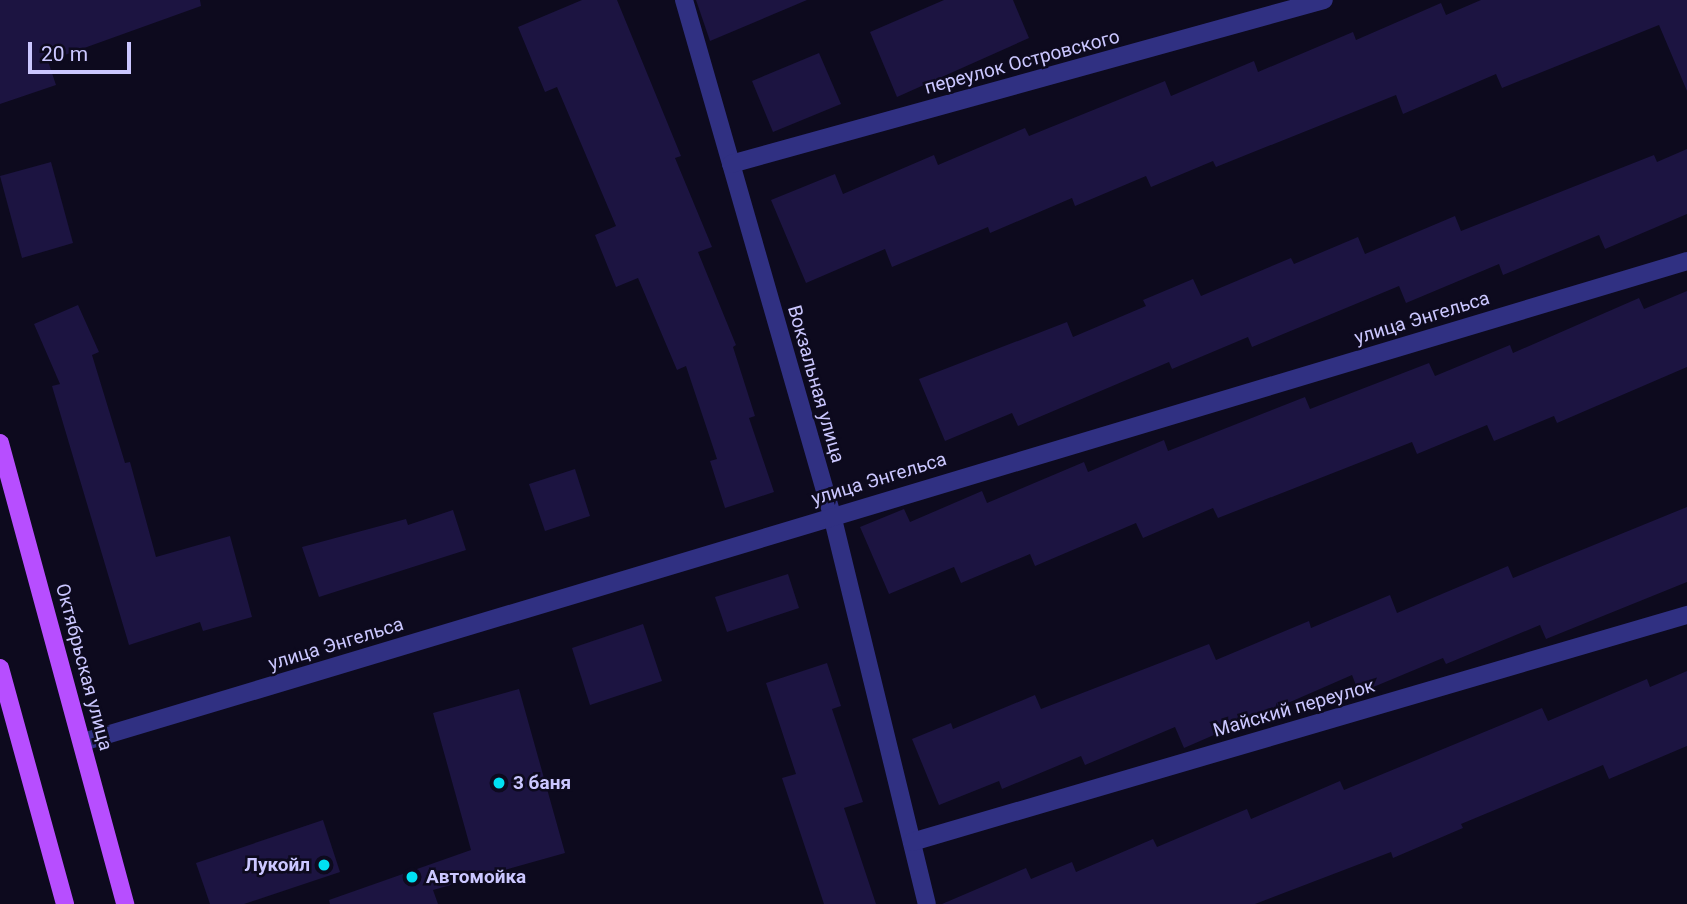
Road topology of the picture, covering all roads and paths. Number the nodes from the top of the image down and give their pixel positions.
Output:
1 (684, 0) edge
2 (1324, 0) edge
3 (731, 164) junction
4 (1687, 261) edge
5 (0, 443) edge
6 (832, 515) junction
7 (1687, 615) edge
8 (0, 668) edge
9 (83, 742) junction
10 (912, 842) junction
11 (65, 904) edge
12 (125, 904) edge
13 (927, 904) edge

1 - 3 street, Вокзальная улица
2 - 3 street, переулок Островского
3 - 6 street, Вокзальная улица
4 - 6 street, улица Энгельса
5 - 9 main road, Октябрьская улица
6 - 9 street, улица Энгельса
6 - 10 street, Вокзальная улица
7 - 10 street, Майский переулок
8 - 11 main road
9 - 12 main road, Октябрьская улица
10 - 13 street, Вокзальная улица

